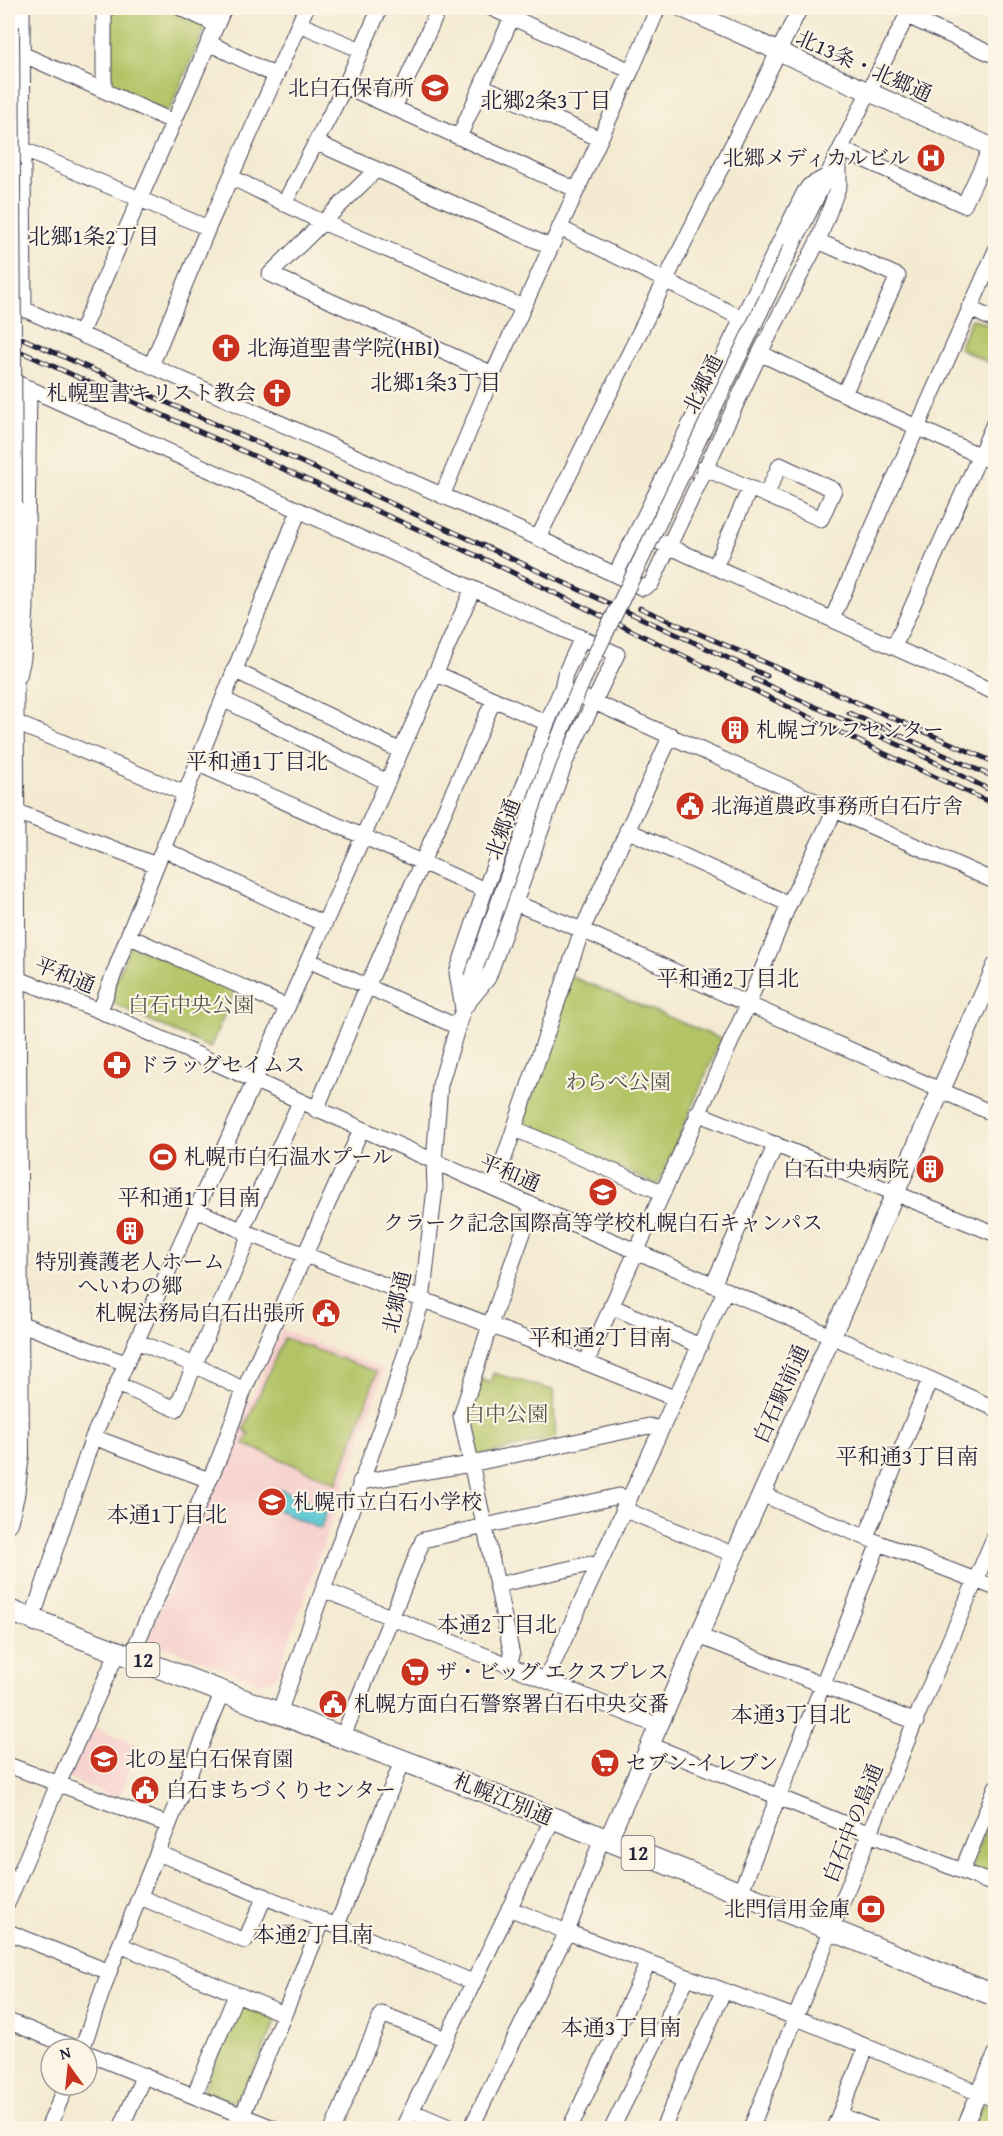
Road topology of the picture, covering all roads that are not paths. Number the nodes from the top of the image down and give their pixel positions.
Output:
1 (10, 8) edge
2 (22, 8) edge
3 (105, 8) edge
4 (181, 8) edge
5 (224, 8) edge
6 (306, 8) edge
7 (380, 8) edge
8 (439, 8) edge
9 (491, 8) edge
10 (658, 8) edge
11 (682, 8) edge
12 (800, 8) edge
13 (909, 12) edge
14 (512, 17) junction
15 (217, 24) junction
16 (299, 24) junction
17 (209, 43) junction
18 (361, 50) junction
19 (779, 52) junction
20 (21, 54) junction
21 (996, 56) edge
22 (631, 71) junction
23 (276, 76) junction
24 (345, 86) junction
25 (482, 86) junction
26 (104, 90) junction
27 (867, 91) junction
28 (394, 108) junction
29 (174, 122) junction
30 (459, 137) junction
31 (600, 139) junction
32 (317, 143) junction
33 (993, 148) edge
34 (22, 149) junction
35 (840, 151) junction
36 (376, 170) junction
37 (829, 175) junction
38 (231, 177) junction
39 (577, 190) junction
40 (140, 200) junction
41 (284, 204) junction
42 (322, 222) junction
43 (208, 228) junction
44 (560, 228) junction
45 (818, 240) junction
46 (551, 247) junction
47 (996, 250) edge
48 (665, 281) junction
49 (8, 302) edge
50 (523, 307) junction
51 (969, 309) junction
52 (24, 310) junction
53 (741, 318) junction
54 (996, 321) edge
55 (80, 334) junction
56 (760, 353) junction
57 (151, 366) junction
58 (493, 374) junction
59 (8, 379) edge
60 (29, 388) junction
61 (844, 394) junction
62 (996, 419) edge
63 (916, 427) junction
64 (979, 456) junction
65 (996, 463) edge
66 (704, 468) junction
67 (750, 488) junction
68 (766, 495) dead end
69 (442, 496) junction
70 (298, 510) junction
71 (637, 533) junction
72 (538, 538) junction
73 (669, 546) junction
74 (715, 567) junction
75 (616, 574) junction
76 (473, 589) junction
77 (832, 619) junction
78 (582, 638) junction
79 (894, 647) junction
80 (234, 670) junction
81 (435, 673) junction
82 (562, 688) junction
83 (996, 693) edge
84 (223, 699) junction
85 (494, 699) junction
86 (14, 702) junction
87 (594, 702) junction
88 (14, 722) junction
89 (547, 723) junction
90 (671, 735) junction
91 (401, 751) junction
92 (196, 763) junction
93 (387, 782) junction
94 (184, 793) junction
95 (835, 810) junction
96 (17, 812) junction
97 (627, 830) junction
98 (363, 837) junction
99 (162, 849) junction
100 (422, 863) junction
101 (156, 866) junction
102 (996, 882) edge
103 (485, 890) junction
104 (515, 903) junction
105 (789, 904) junction
106 (324, 924) junction
107 (582, 930) junction
108 (128, 936) junction
109 (308, 960) junction
110 (996, 966) edge
111 (12, 977) edge
112 (991, 986) edge
113 (367, 987) junction
114 (748, 1004) junction
115 (287, 1007) junction
116 (463, 1009) junction
117 (100, 1011) junction
118 (458, 1027) junction
119 (254, 1082) junction
120 (940, 1090) junction
121 (300, 1102) junction
122 (316, 1110) junction
123 (697, 1113) junction
124 (996, 1116) edge
125 (515, 1129) junction
126 (362, 1130) junction
127 (776, 1144) junction
128 (434, 1162) junction
129 (494, 1188) junction
130 (661, 1192) junction
131 (895, 1193) junction
132 (533, 1205) junction
133 (196, 1210) junction
134 (246, 1232) junction
135 (996, 1234) edge
136 (636, 1251) junction
137 (306, 1255) junction
138 (719, 1288) junction
139 (422, 1301) junction
140 (611, 1306) junction
141 (19, 1323) junction
142 (490, 1325) junction
143 (831, 1337) junction
144 (136, 1341) junction
145 (700, 1346) junction
146 (125, 1363) junction
147 (586, 1363) junction
148 (195, 1365) junction
149 (930, 1379) junction
150 (117, 1384) junction
151 (244, 1390) junction
152 (674, 1398) junction
153 (996, 1409) edge
154 (660, 1429) junction
155 (93, 1437) junction
156 (471, 1464) junction
157 (209, 1480) junction
158 (360, 1482) junction
159 (761, 1494) junction
160 (626, 1504) junction
161 (8, 1523) edge
162 (483, 1525) junction
163 (996, 1533) edge
164 (872, 1540) junction
165 (735, 1555) junction
166 (597, 1566) junction
167 (976, 1580) junction
168 (498, 1586) junction
169 (996, 1588) edge
170 (324, 1590) junction
171 (8, 1610) edge
172 (392, 1617) junction
173 (32, 1619) junction
174 (699, 1635) junction
175 (125, 1654) junction
176 (508, 1664) junction
177 (546, 1679) junction
178 (822, 1685) junction
179 (223, 1691) junction
180 (279, 1713) junction
181 (916, 1722) junction
182 (658, 1726) junction
183 (343, 1736) junction
184 (650, 1745) junction
185 (403, 1759) junction
186 (8, 1765) edge
187 (58, 1784) junction
188 (996, 1787) edge
189 (778, 1797) junction
190 (552, 1818) junction
191 (169, 1825) junction
192 (871, 1833) junction
193 (605, 1839) junction
194 (158, 1852) junction
195 (962, 1871) junction
196 (996, 1885) edge
197 (740, 1893) junction
198 (265, 1896) junction
199 (140, 1897) junction
200 (8, 1902) edge
201 (509, 1908) junction
202 (330, 1923) junction
203 (832, 1930) junction
204 (8, 1932) edge
205 (567, 1932) junction
206 (120, 1945) junction
207 (648, 1963) junction
208 (109, 1972) junction
209 (687, 1978) junction
210 (473, 1982) junction
211 (723, 1992) junction
212 (236, 1995) junction
213 (996, 1996) edge
214 (284, 2014) junction
215 (797, 2018) junction
216 (8, 2021) edge
217 (47, 2037) edge
218 (86, 2037) edge
219 (446, 2039) junction
220 (866, 2048) junction
221 (996, 2053) edge
222 (99, 2058) edge
223 (144, 2075) junction
224 (978, 2093) junction
225 (194, 2096) junction
226 (62, 2097) edge
227 (996, 2100) edge
228 (411, 2111) junction
229 (242, 2116) junction
230 (837, 2122) edge
231 (48, 2128) edge
232 (121, 2128) edge
233 (273, 2128) edge
234 (333, 2128) edge
235 (403, 2128) edge
236 (451, 2128) edge
237 (471, 2128) edge
238 (570, 2128) edge
239 (612, 2128) edge
240 (663, 2128) edge
241 (752, 2128) edge
242 (872, 2128) edge
243 (964, 2128) edge

1 - 86 main road, bridge
2 - 20 street
3 - 26 street
4 - 15 street
5 - 15 street
6 - 16 street
7 - 18 street
8 - 28 street
9 - 14 street
10 - 22 street
11 - 19 main road, 北13条・北郷通
12 - 19 street
13 - 21 street
13 - 27 street, 北郷通
14 - 22 street
14 - 25 street
15 - 17 street
16 - 18 street
16 - 23 street
17 - 23 street
17 - 29 street
18 - 24 street
19 - 27 main road, 北13条・北郷通
19 - 48 street
20 - 26 street
20 - 34 street
22 - 31 street
23 - 38 street
24 - 28 street
24 - 32 street
25 - 30 street
25 - 31 street
26 - 29 street
27 - 33 main road, 北13条・北郷通
27 - 35 street, 北郷通
28 - 30 street
29 - 40 street
30 - 39 street
31 - 39 street
32 - 36 street
32 - 41 street
33 - 35 street
34 - 40 street
34 - 52 street
35 - 37 street, 北郷通
35 - 45 street
36 - 42 street
36 - 46 street
37 - 53 street
37 - 116 street, 北郷通, bridge
38 - 41 street
38 - 43 street
39 - 44 street
40 - 43 street
40 - 55 street
41 - 42 street
42 - 50 street
42 - 58 street
43 - 57 street
44 - 46 street
44 - 48 street
45 - 56 street
45 - 61 street
46 - 50 street
47 - 51 street
48 - 53 street
48 - 72 street
49 - 52 street
50 - 58 street
51 - 54 street
51 - 63 street
52 - 55 street
53 - 71 street
55 - 57 street
56 - 61 street
56 - 66 street
57 - 69 street
58 - 69 street
59 - 60 street
60 - 70 street
60 - 86 street
61 - 63 street
62 - 64 street
63 - 64 street
63 - 77 street
64 - 65 street
64 - 79 street
66 - 67 street
66 - 73 street
67 - 68 street
67 - 74 street
69 - 72 street
70 - 76 street
70 - 80 street
71 - 73 street
71 - 75 street
72 - 75 street
73 - 74 street
73 - 75 street
74 - 77 street
76 - 78 street
76 - 81 street
77 - 79 street
78 - 82 street
78 - 87 street
79 - 83 street
80 - 84 street
80 - 91 street
81 - 85 street
81 - 91 street
82 - 87 street
82 - 89 street
84 - 92 street
84 - 93 street
85 - 89 street
85 - 100 street
86 - 88 main road
87 - 90 street
87 - 104 street
88 - 94 street
88 - 96 main road
89 - 103 street
90 - 95 street
90 - 97 street
91 - 93 street
92 - 94 street
92 - 98 street
93 - 98 street
94 - 99 street
95 - 102 street
95 - 105 street
96 - 101 street
96 - 111 main road
97 - 105 street
97 - 107 street
98 - 100 street
98 - 106 street
99 - 101 street
99 - 106 street
100 - 103 street
100 - 113 street
101 - 108 street
103 - 116 street
104 - 107 street
104 - 116 street
105 - 114 street
106 - 109 street
107 - 114 street
107 - 125 street
108 - 115 street
108 - 117 street
109 - 113 street
109 - 115 street
110 - 112 main road, 白石駅前通
111 - 117 street, 平和通
111 - 141 main road
112 - 120 main road, 白石駅前通
113 - 118 street
113 - 122 street
114 - 120 street
114 - 123 street
115 - 119 street
116 - 118 street, 北郷通
117 - 119 street, 平和通
118 - 128 street, 北郷通
119 - 121 street, 平和通
119 - 133 street
120 - 124 street
120 - 131 main road, 白石駅前通
121 - 122 street, 平和通
121 - 134 street
122 - 126 street, 平和通
123 - 127 street
123 - 130 street
125 - 129 street
125 - 130 street
126 - 128 street, 平和通
126 - 137 street
127 - 131 street
127 - 138 street
128 - 129 street, 平和通
128 - 139 street, 北郷通
129 - 132 street, 平和通
130 - 136 street
131 - 135 street
131 - 143 main road, 白石駅前通
132 - 136 street, 平和通
132 - 142 street
133 - 134 street
133 - 144 street
134 - 137 street
134 - 148 street
136 - 138 street, 平和通
136 - 140 street
137 - 139 street
137 - 151 street
138 - 143 street, 平和通
138 - 145 street
139 - 142 street
139 - 158 street, 北郷通
140 - 145 street
140 - 147 street
141 - 146 street
141 - 161 main road
142 - 147 street
142 - 156 street
143 - 149 street, 平和通
143 - 159 main road, 白石駅前通
144 - 146 street
144 - 148 street
145 - 152 street
146 - 150 street
147 - 152 street
148 - 150 street
148 - 151 street
149 - 153 street, 平和通
149 - 164 street
150 - 155 street
151 - 157 street
152 - 154 street
154 - 156 street
154 - 160 street
155 - 157 street
155 - 173 street
156 - 158 street
156 - 162 street
157 - 175 street
158 - 170 street, 北郷通
159 - 164 street
159 - 165 main road, 白石駅前通
160 - 162 street
160 - 165 street
160 - 166 street
162 - 168 street
162 - 172 street
163 - 167 street, 白石中の島通
164 - 167 street
164 - 178 street
165 - 174 main road, 白石駅前通
166 - 168 street
166 - 177 street
167 - 169 street
167 - 181 street, 白石中の島通
168 - 176 street
170 - 172 street
170 - 180 street, 北郷通
171 - 173 highway, 札幌江別通 / 12
172 - 176 street
172 - 183 street
173 - 175 highway, 札幌江別通 / 12
174 - 178 street
174 - 182 main road, 白石駅前通
175 - 179 highway, 札幌江別通 / 12
175 - 187 street
176 - 177 street
177 - 182 street
178 - 181 street
178 - 189 street
179 - 180 highway, 札幌江別通 / 12
179 - 191 street
180 - 183 highway, 札幌江別通 / 12
181 - 192 street, 白石中の島通
182 - 184 main road, 白石駅前通
183 - 185 highway, 札幌江別通 / 12
184 - 189 street
184 - 193 main road, 白石駅前通
185 - 190 highway, 札幌江別通 / 12
185 - 202 street
186 - 187 street
187 - 191 street
187 - 200 street
188 - 195 street
189 - 192 street
189 - 197 street
190 - 193 highway, 札幌江別通 / 12
190 - 201 street
191 - 194 street
192 - 195 street
192 - 203 street, 白石中の島通
193 - 197 highway, 札幌江別通 / 12
193 - 205 street
194 - 198 street
194 - 199 street
195 - 196 street
197 - 203 highway, 札幌江別通 / 12
198 - 199 street
198 - 202 street
199 - 206 street
201 - 205 street
201 - 210 street
202 - 210 street
202 - 214 street
203 - 213 highway, 札幌江別通 / 12
203 - 215 street, 白石中の島通
204 - 208 street
205 - 207 street
205 - 237 street
206 - 208 street
206 - 212 street
207 - 209 street
207 - 238 street
208 - 218 street
209 - 211 street
209 - 239 street
210 - 219 street
211 - 215 street
211 - 240 street
212 - 214 street
212 - 225 street
214 - 229 street
215 - 220 street
215 - 241 street, 白石中の島通
216 - 217 street
219 - 228 street
219 - 234 street
220 - 224 street
220 - 230 street
221 - 224 street
222 - 223 street
223 - 225 street
223 - 232 street
224 - 227 street
224 - 243 street
225 - 229 street
226 - 231 street
228 - 235 street
228 - 236 street
229 - 233 street
230 - 242 street

